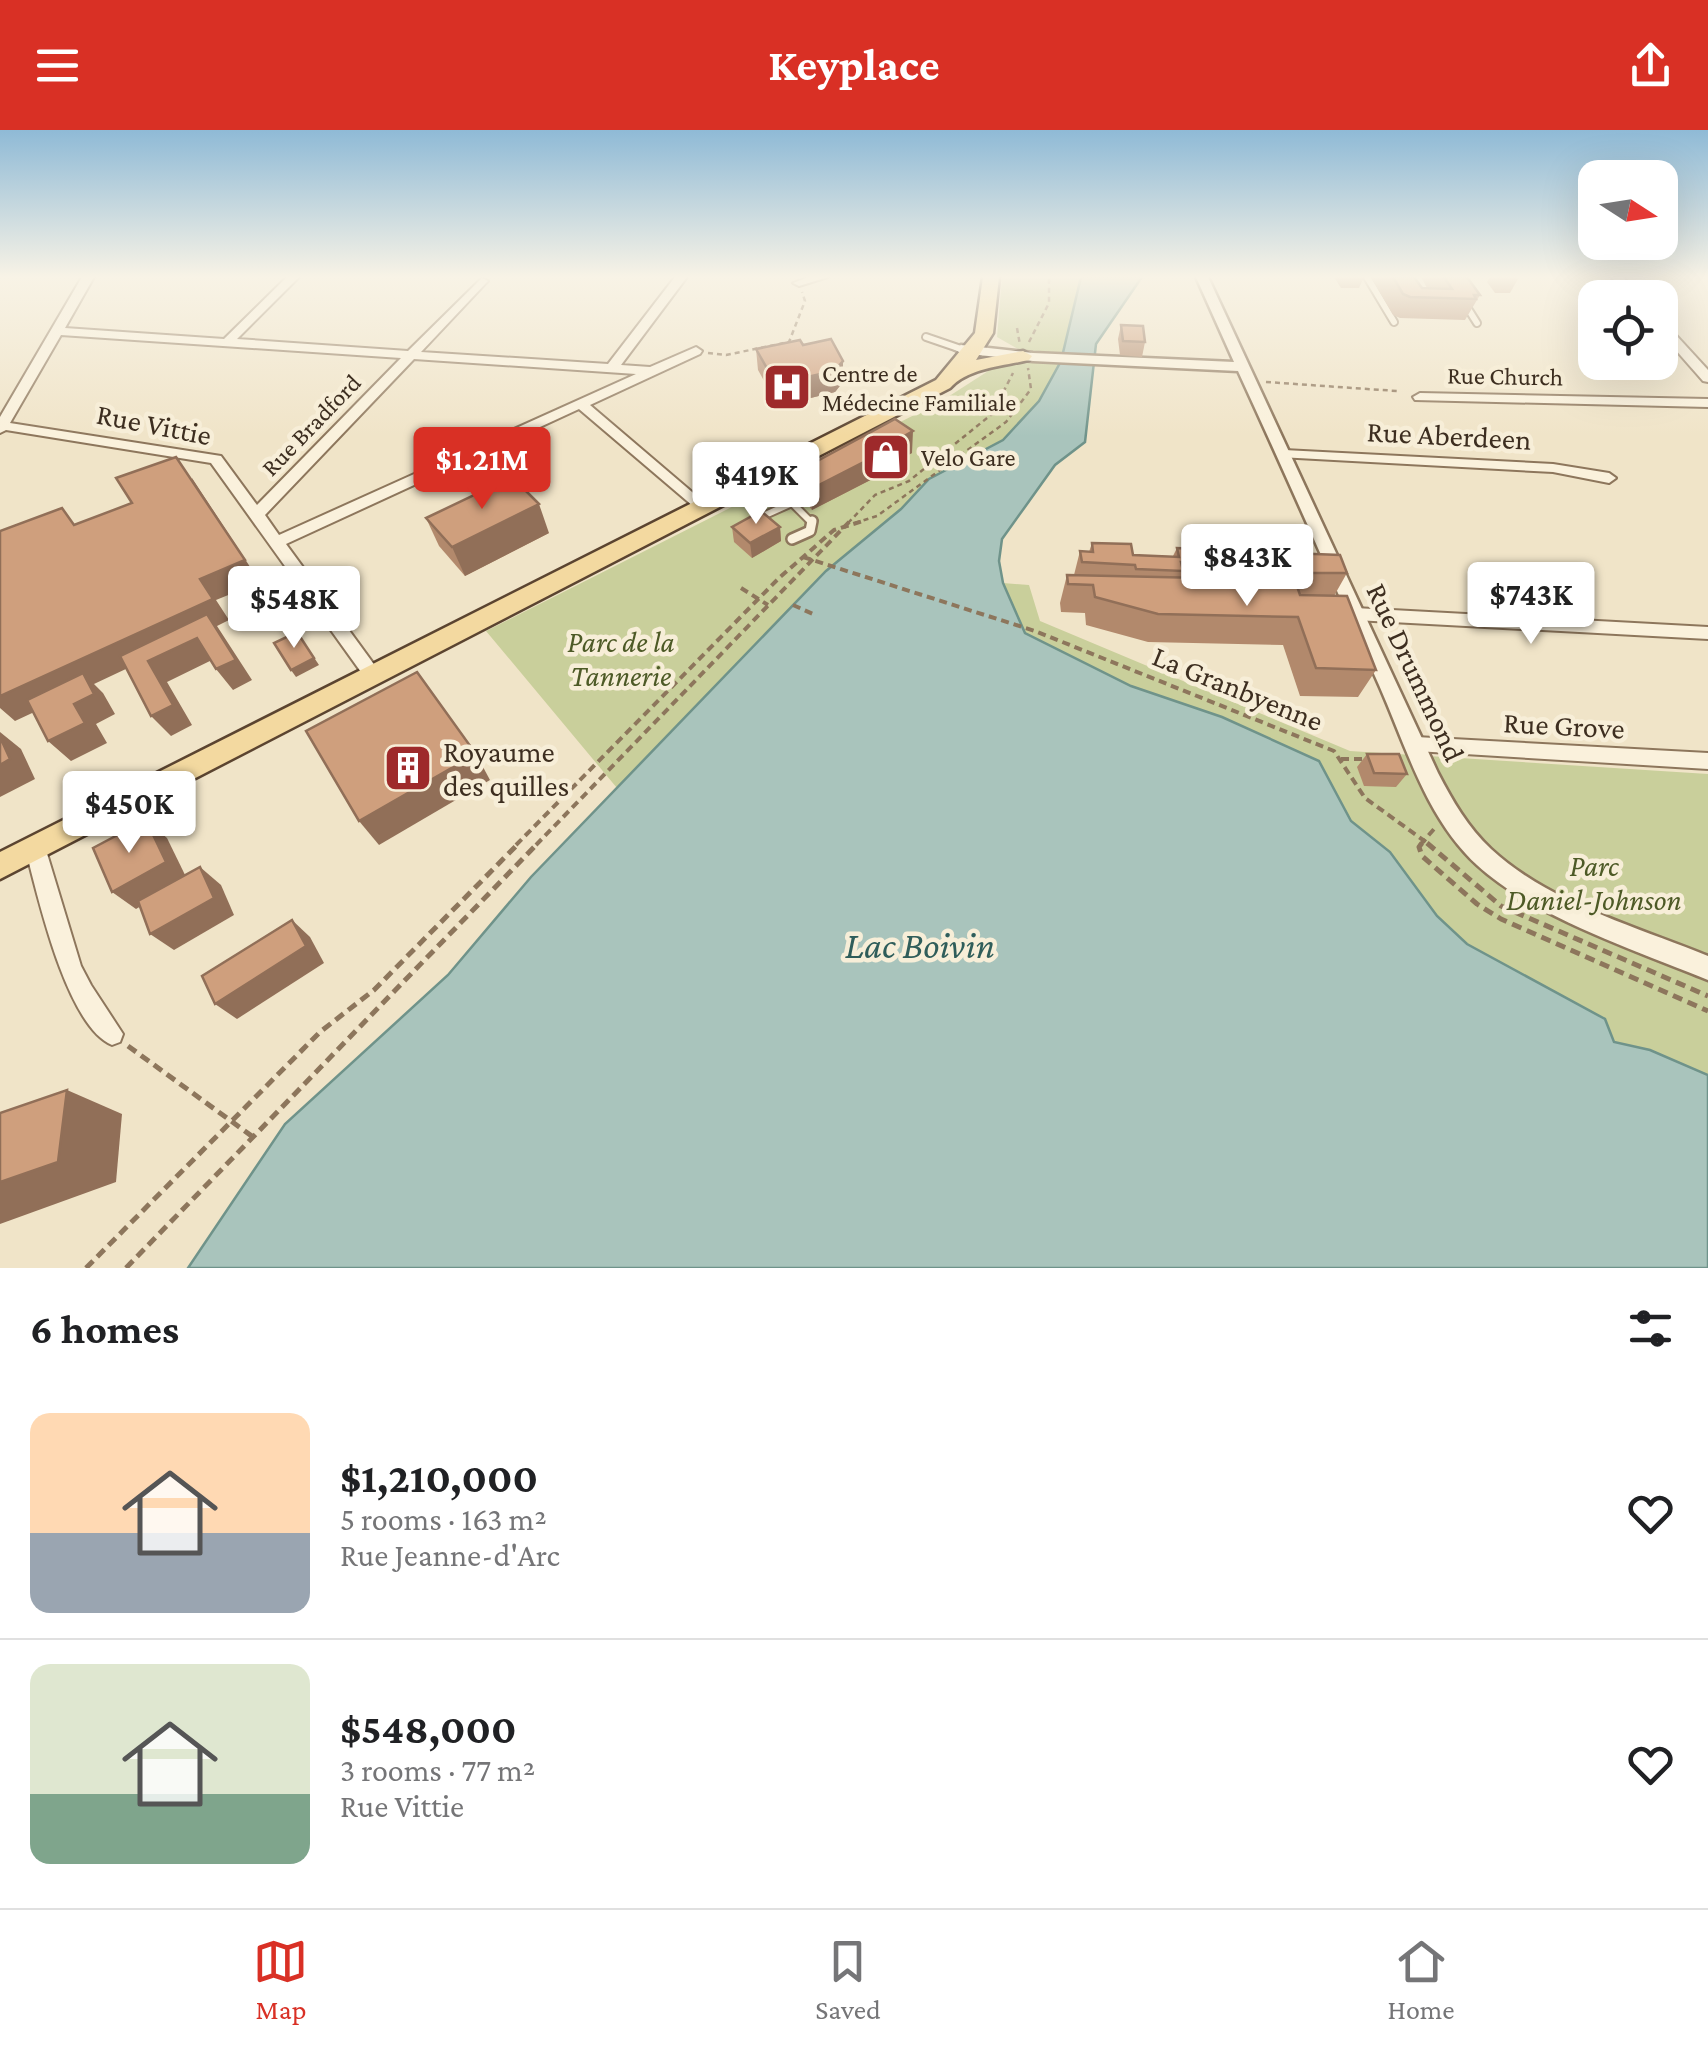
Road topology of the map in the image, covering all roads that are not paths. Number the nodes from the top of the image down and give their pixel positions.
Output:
1 (239, 330) edge
2 (435, 330) edge
3 (641, 330) edge
4 (975, 330) edge
5 (1227, 330) edge
6 (57, 331) joint
7 (984, 333) joint
8 (926, 338) dead end
9 (227, 342) junction
10 (1678, 344) edge
11 (967, 350) junction
12 (696, 352) road end
13 (411, 355) junction
14 (1028, 356) junction
15 (612, 368) junction
16 (652, 371) junction
17 (1248, 374) junction
18 (1708, 378) edge
19 (943, 384) junction
20 (1420, 397) dead end
21 (1708, 402) edge
22 (581, 404) junction
23 (890, 413) junction
24 (1, 427) edge
25 (1284, 454) junction
26 (1609, 478) dead end
27 (704, 509) junction
28 (256, 515) junction
29 (763, 516) edge
30 (792, 539) dead end
31 (275, 543) junction
32 (1356, 614) junction
33 (1708, 632) edge
34 (372, 674) junction
35 (1416, 744) junction
36 (1708, 761) edge
37 (35, 847) junction
38 (0, 866) edge
39 (1708, 968) edge
40 (112, 1034) road end

1 - 9 street
2 - 13 street, Rue Bradford
3 - 15 street
4 - 11 main road
5 - 17 street, Rue Drummond
6 - 9 street
6 - 24 street
7 - 11 main road
7 - 14 main road
8 - 11 lane
9 - 13 street
10 - 18 street
11 - 14 street
11 - 19 main road
11 - 23 main road
12 - 16 street
13 - 15 street
13 - 28 street, Rue Bradford
14 - 17 street
14 - 19 main road
15 - 16 street
16 - 22 street
17 - 25 street, Rue Drummond
19 - 23 main road
20 - 21 street, Rue Church
22 - 27 street
22 - 31 street
23 - 27 main road
24 - 28 street, Rue Vittie
25 - 26 street, Rue Aberdeen
25 - 32 street, Rue Drummond
27 - 34 main road
28 - 31 street, Rue Vittie
29 - 30 lane
31 - 34 street, Rue Vittie
32 - 33 street
32 - 35 street, Rue Drummond
34 - 37 main road
35 - 36 street, Rue Grove
35 - 39 street, Rue Drummond
37 - 38 main road
37 - 40 street

